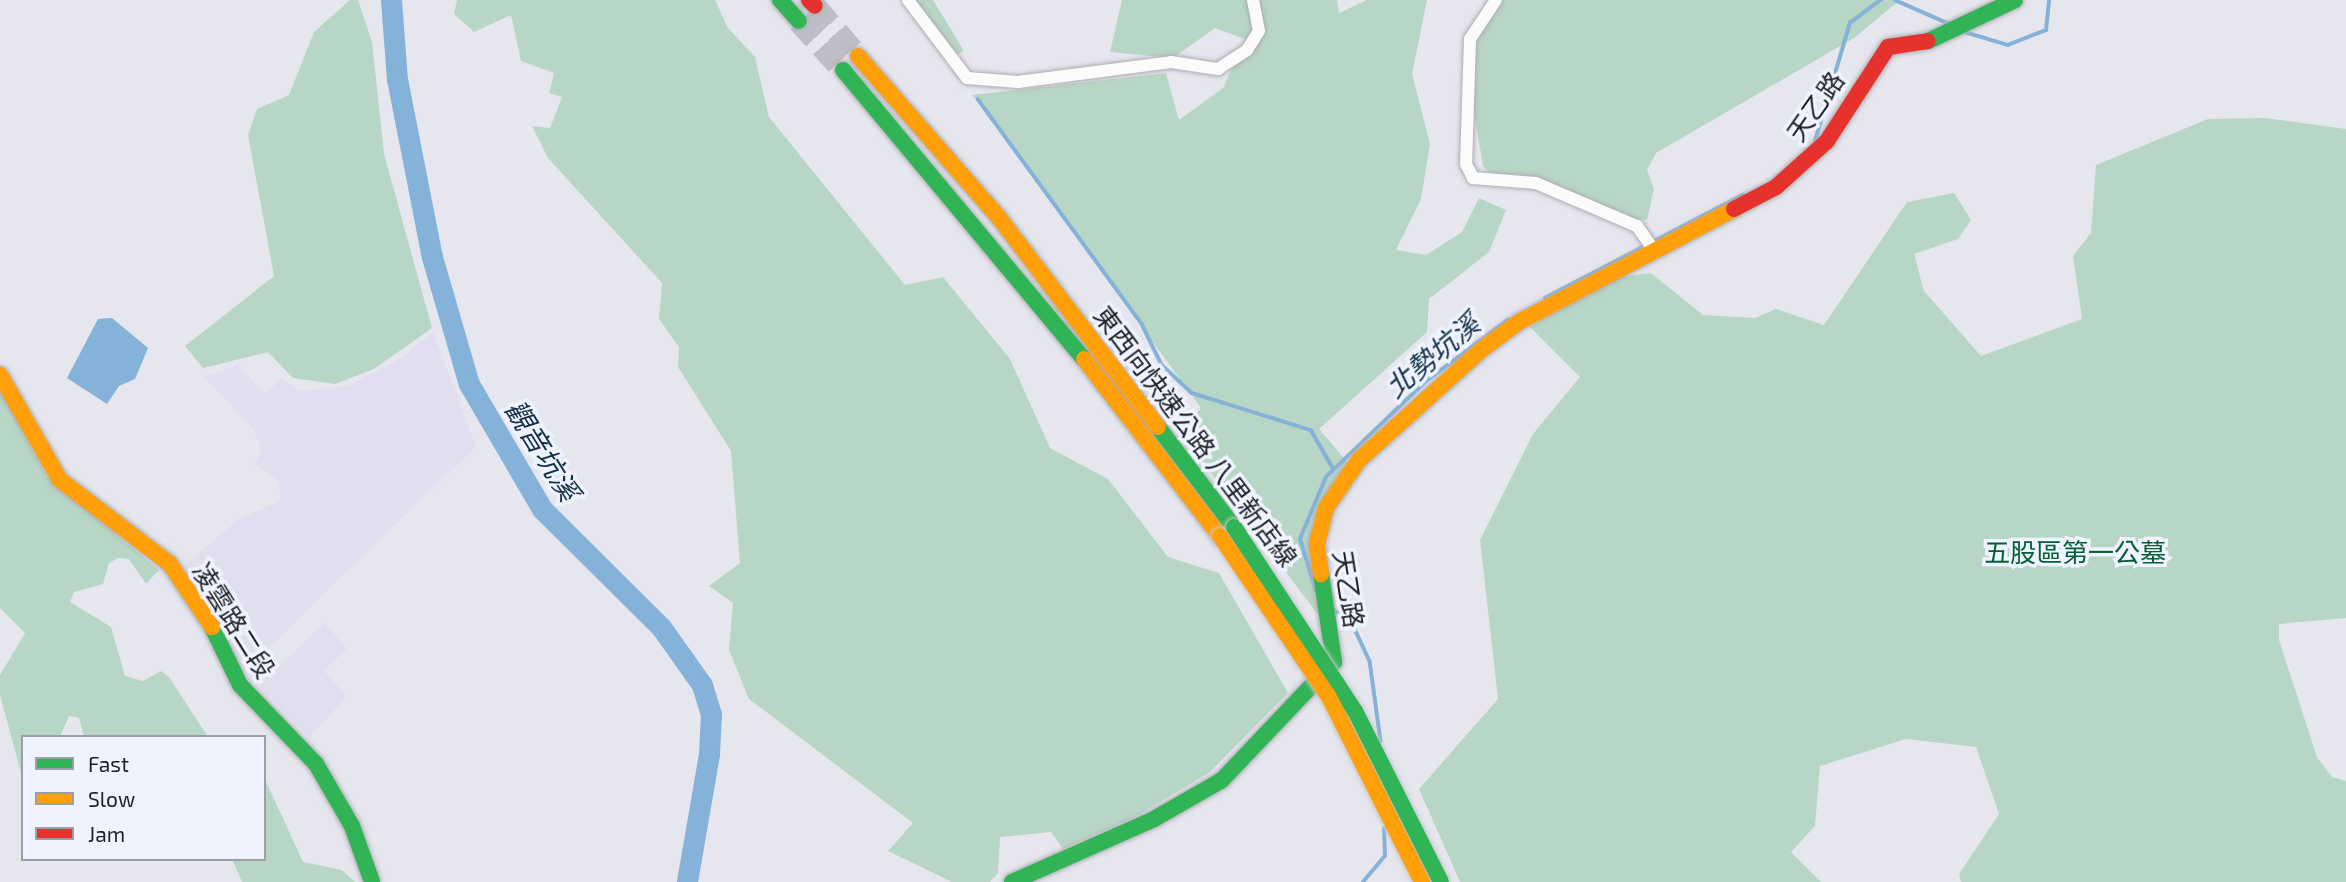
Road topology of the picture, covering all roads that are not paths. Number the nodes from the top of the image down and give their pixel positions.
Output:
1 (780, 0) edge
2 (908, 0) edge
3 (1253, 0) edge
4 (1496, 0) edge
5 (2015, 0) edge
6 (799, 21) tunnel mouth
7 (858, 56) tunnel mouth
8 (843, 71) tunnel mouth
9 (1653, 249) junction
10 (0, 375) edge
11 (372, 882) edge
12 (1012, 882) edge
13 (1422, 882) edge
14 (1441, 882) edge

1 - 6 main road
2 - 3 street
4 - 9 street
5 - 9 main road, 天乙路
7 - 14 main road, 東西向快速公路 八里新店線, bridge
8 - 13 main road, 東西向快速公路 八里新店線, bridge
9 - 12 main road, 天乙路
10 - 11 main road, 凌雲路二段

